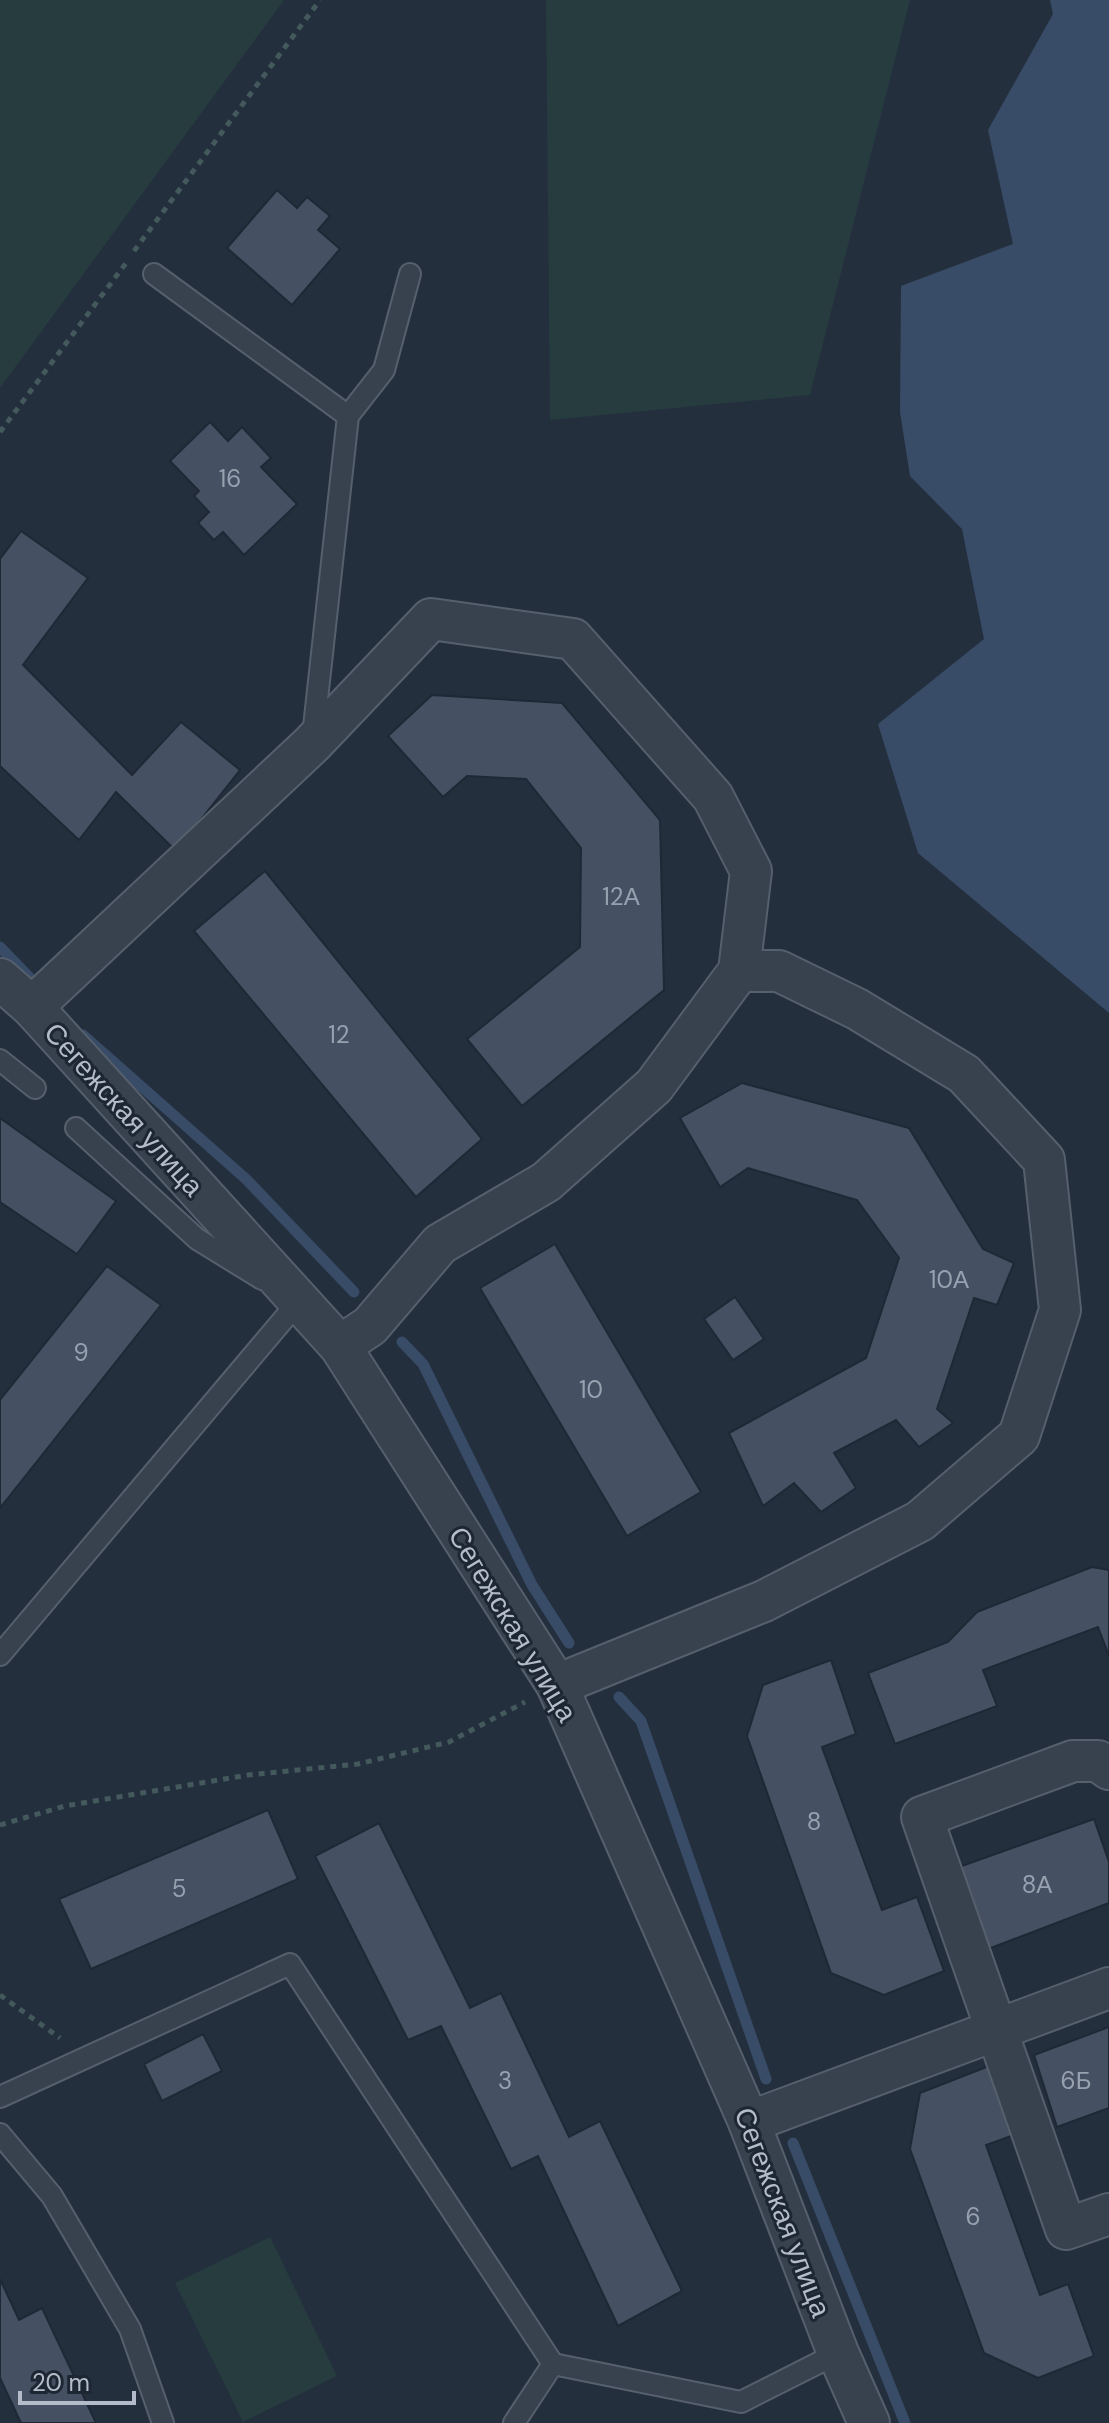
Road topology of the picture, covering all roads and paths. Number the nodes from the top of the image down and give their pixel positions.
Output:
1 (320, 0) edge
2 (154, 274) dead end
3 (410, 274) dead end
4 (348, 416) junction
5 (0, 432) edge
6 (312, 744) junction
7 (739, 971) junction
8 (0, 979) edge
9 (32, 1007) junction
10 (0, 1060) edge
11 (35, 1088) dead end
12 (76, 1128) dead end
13 (299, 1301) junction
14 (340, 1346) junction
15 (0, 1655) edge
16 (557, 1685) junction
17 (1109, 1769) edge
18 (0, 1825) edge
19 (1109, 1988) edge
20 (0, 1995) edge
21 (996, 2031) junction
22 (87, 2057) junction
23 (0, 2097) edge
24 (749, 2122) junction
25 (0, 2134) edge
26 (1109, 2214) edge
27 (838, 2353) junction
28 (553, 2364) junction
29 (163, 2423) edge
30 (514, 2423) edge
31 (869, 2423) edge

1 - 5 path
2 - 4 lane
3 - 4 lane
4 - 6 lane
6 - 7 street
6 - 9 street
7 - 14 street
7 - 16 street
8 - 9 street, Сегежская улица
9 - 13 street, Сегежская улица
10 - 11 lane
12 - 13 lane
13 - 14 street, Сегежская улица
13 - 15 lane
14 - 16 street, Сегежская улица
16 - 18 path
16 - 24 street, Сегежская улица
17 - 21 street
19 - 21 street
20 - 22 path
21 - 24 street
21 - 26 street
22 - 23 lane
22 - 28 lane
24 - 27 street, Сегежская улица
25 - 29 lane
27 - 28 lane
27 - 31 street, Сегежская улица
28 - 30 lane

